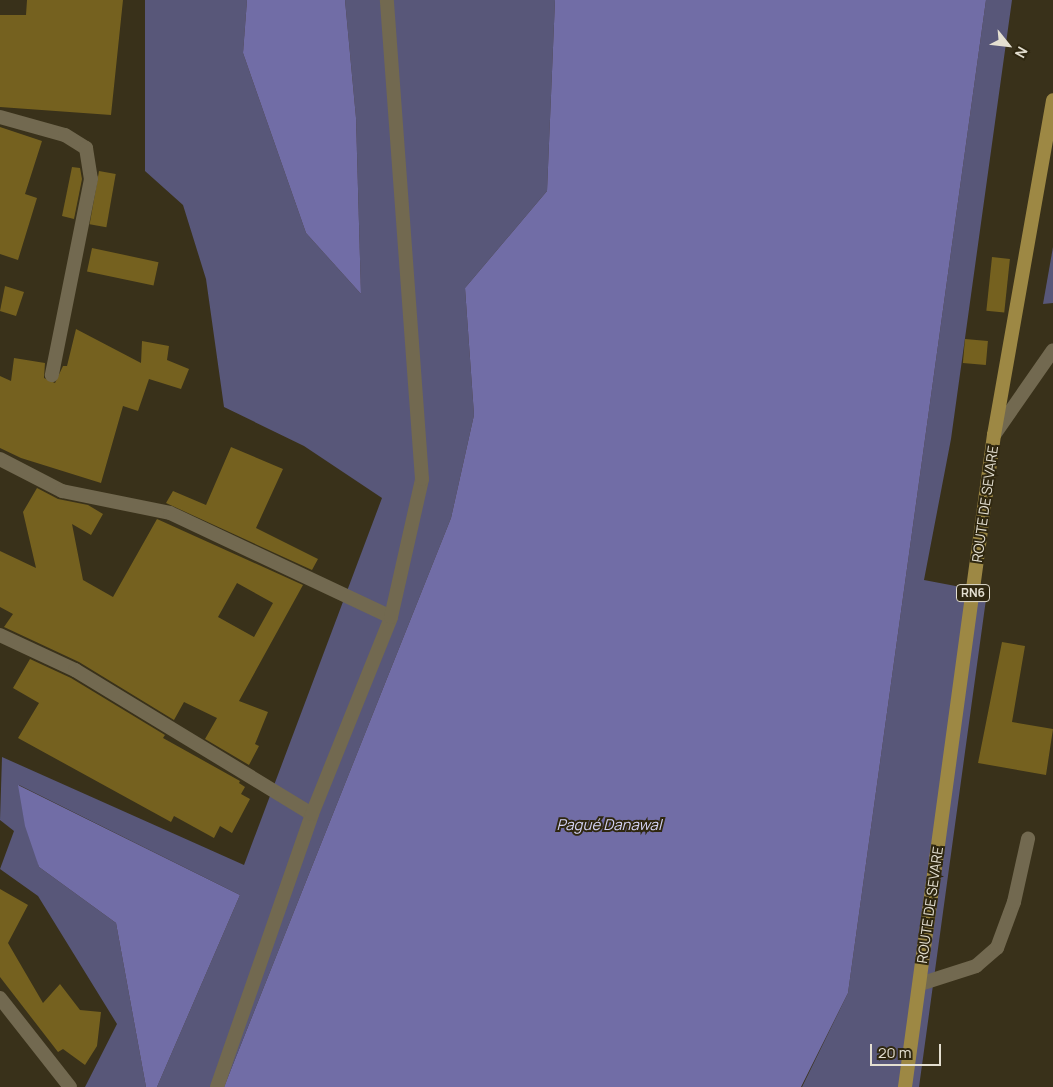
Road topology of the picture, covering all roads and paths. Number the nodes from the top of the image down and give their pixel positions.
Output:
1 (387, 0) edge
2 (1053, 100) edge
3 (0, 117) edge
4 (1053, 350) edge
5 (52, 375) dead end
6 (994, 435) junction
7 (0, 459) edge
8 (391, 617) junction
9 (0, 635) edge
10 (312, 814) junction
11 (1028, 839) dead end
12 (920, 984) junction
13 (0, 998) edge
14 (70, 1087) edge
15 (218, 1087) edge
16 (905, 1087) edge

1 - 8 street
2 - 6 main road, ROUTE DE SEVARE / RN6
3 - 5 street
4 - 6 street
6 - 12 main road, ROUTE DE SEVARE / RN6
7 - 8 street
8 - 10 street
9 - 10 street
10 - 15 street
11 - 12 street
12 - 16 main road, ROUTE DE SEVARE / RN6
13 - 14 street

